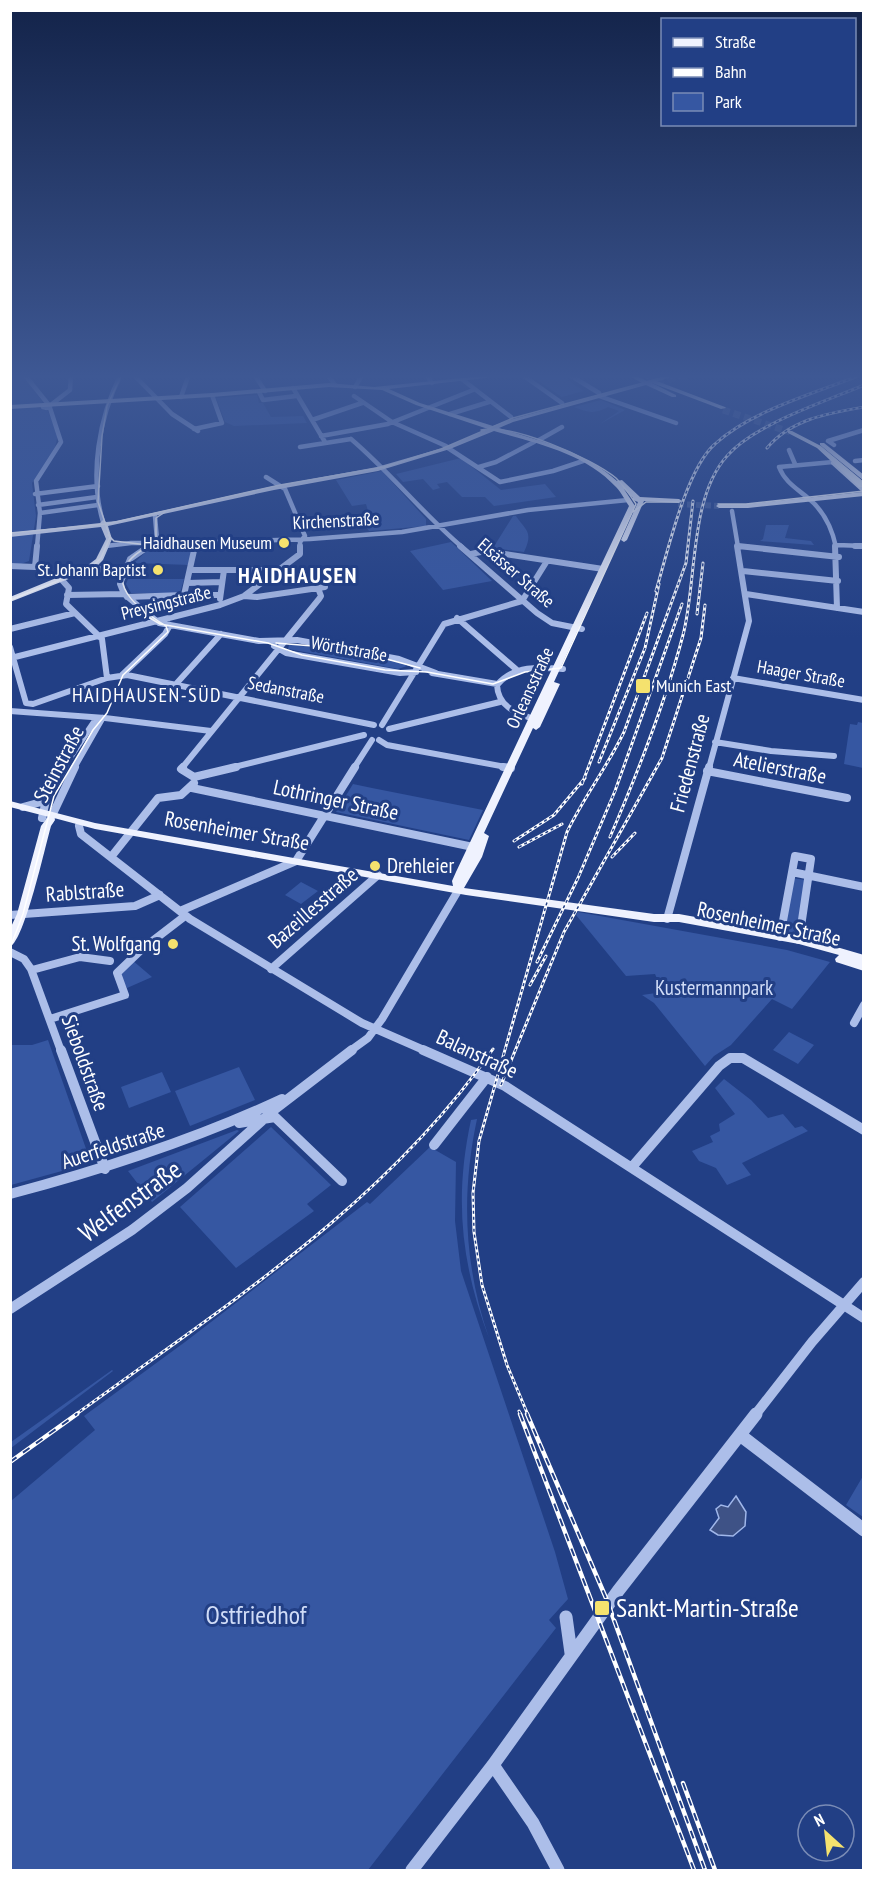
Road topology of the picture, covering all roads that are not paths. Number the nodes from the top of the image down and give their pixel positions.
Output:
1 (48, 462) edge
2 (99, 462) edge
3 (378, 462) edge
4 (397, 462) edge
5 (471, 462) edge
6 (496, 462) edge
7 (580, 462) edge
8 (584, 462) edge
9 (592, 462) edge
10 (833, 462) joint
11 (837, 462) edge
12 (839, 462) edge
13 (798, 464) joint
14 (383, 466) junction
15 (479, 467) junction
16 (266, 477) dead end
17 (280, 485) junction
18 (98, 486) junction
19 (863, 487) edge
20 (35, 494) junction
21 (97, 497) junction
22 (806, 498) junction
23 (634, 501) junction
24 (678, 502) tunnel mouth
25 (38, 505) junction
26 (98, 505) junction
27 (735, 508) junction
28 (40, 513) junction
29 (155, 516) junction
30 (104, 524) junction
31 (438, 526) junction
32 (10, 528) edge
33 (39, 529) junction
34 (10, 535) edge
35 (302, 539) junction
36 (108, 541) junction
37 (196, 543) junction
38 (134, 544) junction
39 (153, 544) junction
40 (837, 545) junction
41 (738, 546) junction
42 (864, 546) edge
43 (137, 551) junction
44 (471, 554) junction
45 (839, 557) junction
46 (547, 561) junction
47 (10, 566) edge
48 (89, 569) junction
49 (603, 569) junction
50 (124, 570) junction
51 (190, 570) junction
52 (224, 570) junction
53 (279, 570) junction
54 (743, 571) junction
55 (61, 579) junction
56 (838, 581) junction
57 (222, 582) junction
58 (187, 583) junction
59 (746, 594) junction
60 (68, 595) junction
61 (126, 595) junction
62 (184, 595) junction
63 (220, 595) junction
64 (244, 596) junction
65 (10, 600) edge
66 (522, 601) junction
67 (220, 605) junction
68 (837, 608) junction
69 (864, 612) edge
70 (75, 613) junction
71 (457, 618) junction
72 (155, 621) junction
73 (170, 625) junction
74 (10, 629) edge
75 (579, 629) junction
76 (221, 634) junction
77 (100, 636) junction
78 (259, 641) junction
79 (283, 641) junction
80 (10, 647) edge
81 (277, 648) junction
82 (15, 657) junction
83 (560, 668) junction
84 (416, 669) junction
85 (517, 670) junction
86 (122, 675) junction
87 (107, 678) junction
88 (733, 678) junction
89 (176, 684) junction
90 (497, 684) junction
91 (239, 696) junction
92 (864, 700) edge
93 (500, 702) junction
94 (26, 703) junction
95 (12, 711) edge
96 (103, 718) junction
97 (536, 720) junction
98 (378, 725) junction
99 (389, 729) junction
100 (211, 731) junction
101 (364, 735) junction
102 (376, 740) junction
103 (715, 742) junction
104 (834, 756) dead end
105 (514, 768) junction
106 (707, 771) junction
107 (194, 777) junction
108 (192, 788) junction
109 (847, 798) dead end
110 (45, 801) junction
111 (10, 804) edge
112 (23, 807) junction
113 (10, 811) edge
114 (325, 816) junction
115 (47, 818) junction
116 (79, 826) junction
117 (95, 826) junction
118 (131, 832) junction
119 (473, 847) junction
120 (111, 857) junction
121 (296, 861) junction
122 (792, 872) junction
123 (378, 875) junction
124 (808, 876) junction
125 (864, 887) edge
126 (459, 889) junction
127 (160, 895) junction
128 (22, 914) junction
129 (182, 914) junction
130 (10, 915) edge
131 (667, 919) junction
132 (780, 937) junction
133 (799, 940) junction
134 (10, 943) edge
135 (10, 952) edge
136 (864, 958) edge
137 (116, 964) junction
138 (864, 967) edge
139 (271, 969) junction
140 (32, 970) junction
141 (864, 1005) edge
142 (50, 1019) junction
143 (854, 1023) dead end
144 (375, 1029) junction
145 (487, 1077) junction
146 (298, 1091) junction
147 (267, 1117) junction
148 (224, 1126) junction
149 (864, 1130) edge
150 (434, 1145) dead end
151 (632, 1167) junction
152 (105, 1169) junction
153 (342, 1181) dead end
154 (10, 1194) edge
155 (864, 1282) edge
156 (844, 1304) junction
157 (10, 1309) edge
158 (864, 1318) edge
159 (740, 1435) junction
160 (864, 1530) edge
161 (566, 1617) dead end
162 (571, 1653) junction
163 (493, 1765) junction
164 (412, 1870) edge
165 (558, 1870) edge

1 - 20 street
2 - 18 street
3 - 14 street, Elsässer Straße
4 - 14 main road
5 - 15 street
6 - 15 street
7 - 15 street
8 - 23 main road
9 - 23 main road
10 - 13 street
10 - 19 main road
11 - 19 highway
12 - 19 main road
13 - 22 street
14 - 17 main road
14 - 31 street, Elsässer Straße
16 - 17 street
17 - 29 main road
17 - 30 main road
17 - 35 street
18 - 20 street
18 - 21 street
19 - 22 main road
20 - 25 street
21 - 25 street
21 - 26 street
22 - 27 main road
22 - 27 main road
22 - 40 street
23 - 24 main road
23 - 31 street, Kirchenstraße
23 - 49 main road, Orleansstraße
23 - 75 main road, Orleansstraße
25 - 28 street
26 - 28 street
26 - 30 street
27 - 41 street, Friedenstraße
28 - 33 street
29 - 30 main road
29 - 39 street
30 - 33 main road
30 - 36 main road
31 - 35 street, Kirchenstraße
31 - 44 street, Elsässer Straße
32 - 33 main road
33 - 34 main road
33 - 47 street
35 - 37 street, Kirchenstraße
35 - 53 street
36 - 38 street, Kirchenstraße
36 - 48 main road
37 - 39 street, Kirchenstraße
37 - 51 street
38 - 39 street, Kirchenstraße
38 - 43 street
39 - 43 street
40 - 42 street
40 - 45 street
41 - 45 street
41 - 54 street, Friedenstraße
43 - 50 street
44 - 46 street
44 - 66 street, Elsässer Straße
45 - 56 street
46 - 49 street
46 - 66 street
48 - 50 street
48 - 55 main road
49 - 75 main road, Orleansstraße
50 - 61 street
51 - 52 street
51 - 58 street
52 - 53 street
52 - 57 street
53 - 64 street
54 - 56 street
54 - 59 street, Friedenstraße
55 - 60 street
55 - 65 main road
56 - 68 street
57 - 58 street
57 - 63 street
58 - 62 street
59 - 68 street
59 - 88 street, Friedenstraße
60 - 61 street
60 - 70 street
61 - 62 street
61 - 72 street
62 - 63 street
63 - 67 street
64 - 67 street, Preysingstraße
64 - 79 street, Preysingstraße
66 - 71 street
66 - 75 street, Elsässer Straße
67 - 72 street, Preysingstraße
68 - 69 street
70 - 74 street
70 - 77 street
71 - 84 street
71 - 85 street
72 - 73 street, Wörthstraße
72 - 77 street, Preysingstraße
73 - 76 street, Wörthstraße
73 - 86 street
75 - 83 main road, Orleansstraße
76 - 78 street, Wörthstraße
76 - 89 street
77 - 82 street, Preysingstraße
77 - 87 street
78 - 79 street, Wörthstraße
78 - 81 street, Wörthstraße
79 - 81 street
79 - 84 street, Wörthstraße
80 - 82 street
81 - 84 street, Wörthstraße
81 - 91 street
82 - 94 street
83 - 85 street
83 - 97 main road, Orleansstraße
84 - 90 street, Wörthstraße
84 - 98 street
85 - 90 street
86 - 87 street
86 - 89 street, Sedanstraße
87 - 94 street
88 - 92 street, Haager Straße
88 - 103 street, Friedenstraße
89 - 91 street, Sedanstraße
90 - 93 street
91 - 98 street, Sedanstraße
91 - 100 street
93 - 97 street
93 - 99 street
94 - 95 street
95 - 96 street
96 - 100 street
96 - 110 street, Steinstraße
96 - 115 street, Steinstraße
97 - 105 main road, Orleansstraße
98 - 99 street, Sedanstraße
98 - 101 street
99 - 102 street
100 - 107 street
101 - 102 street
101 - 107 street
102 - 105 street
102 - 114 street
103 - 104 street
103 - 106 street, Friedenstraße
105 - 119 main road, Orleansstraße
105 - 126 main road, Orleansstraße
106 - 109 street, Atelierstraße
106 - 131 street, Friedenstraße
107 - 108 street
108 - 114 street, Lothringer Straße
108 - 118 street
110 - 112 street, Steinstraße
110 - 115 street, Steinstraße
111 - 112 main road, Rosenheimer Straße
112 - 115 main road, Rosenheimer Straße
113 - 115 main road, Rosenheimer Straße
114 - 119 street, Lothringer Straße
114 - 121 street
115 - 116 main road
115 - 117 main road, Rosenheimer Straße
115 - 128 main road
116 - 117 main road
116 - 120 street, Balanstraße
117 - 118 main road, Rosenheimer Straße
118 - 120 street
118 - 121 main road, Rosenheimer Straße
119 - 126 main road, Orleansstraße
120 - 127 street, Balanstraße
121 - 123 main road, Rosenheimer Straße
121 - 129 street
122 - 124 street
122 - 124 street
122 - 132 street
123 - 126 main road, Rosenheimer Straße
123 - 139 street, Bazeillesstraße
124 - 125 street
124 - 133 street
126 - 131 main road, Rosenheimer Straße
126 - 144 street, Orleansstraße
127 - 128 street, Rablstraße
127 - 129 street, Balanstraße
128 - 130 street, Rablstraße
128 - 134 main road
129 - 137 street
129 - 139 street, Balanstraße
131 - 132 main road, Rosenheimer Straße
131 - 138 main road, Rosenheimer Straße
132 - 133 main road, Rosenheimer Straße
133 - 136 main road, Rosenheimer Straße
135 - 140 street
137 - 140 street
137 - 142 street
139 - 144 street, Balanstraße
140 - 142 street, Sieboldstraße
141 - 143 street
142 - 152 street, Sieboldstraße
144 - 145 street, Balanstraße
144 - 146 street, Auerfeldstraße
145 - 150 street
145 - 151 street, Balanstraße
146 - 147 street, Auerfeldstraße
146 - 148 street, Auerfeldstraße
147 - 148 street, Auerfeldstraße
147 - 153 street
147 - 157 street, Welfenstraße
148 - 152 street, Auerfeldstraße
149 - 151 street
151 - 156 street, Balanstraße
152 - 154 street, Auerfeldstraße
155 - 156 street
156 - 158 street, Balanstraße
156 - 159 street
159 - 160 street
159 - 162 street
161 - 162 street
162 - 163 street
163 - 164 street
163 - 165 street

